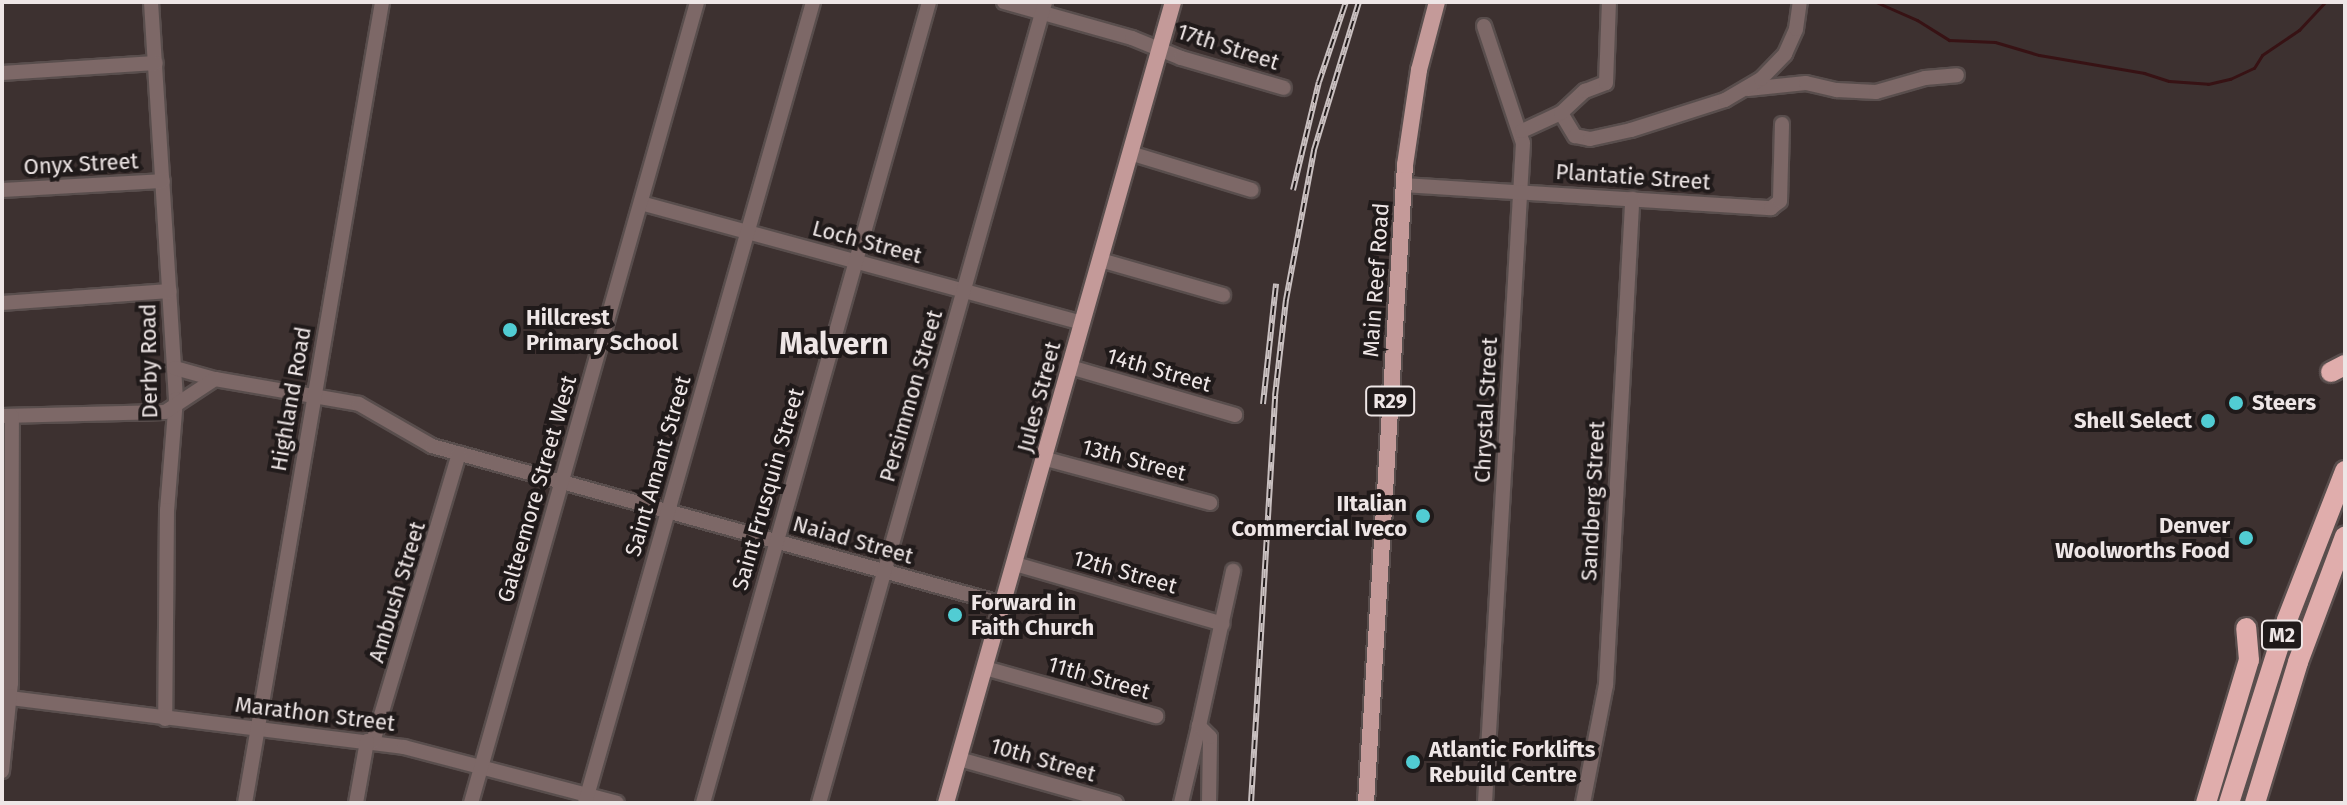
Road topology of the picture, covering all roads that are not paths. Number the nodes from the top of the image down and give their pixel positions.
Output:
1 (151, 2) edge
2 (382, 2) edge
3 (697, 2) edge
4 (813, 2) edge
5 (929, 2) edge
6 (1004, 2) edge
7 (1173, 2) edge
8 (1437, 2) edge
9 (1609, 2) edge
10 (1800, 2) edge
11 (1044, 7) edge
12 (1484, 26) dead end
13 (1160, 48) junction
14 (156, 63) junction
15 (2, 73) edge
16 (1957, 75) dead end
17 (1284, 88) dead end
18 (1748, 89) junction
19 (1561, 113) junction
20 (1782, 124) dead end
21 (1522, 131) junction
22 (1130, 153) junction
23 (163, 181) junction
24 (1403, 185) junction
25 (2, 190) edge
26 (1252, 190) dead end
27 (1522, 191) junction
28 (1632, 199) junction
29 (641, 203) junction
30 (747, 232) junction
31 (1100, 260) junction
32 (855, 261) junction
33 (170, 291) junction
34 (964, 291) junction
35 (1223, 295) dead end
36 (2, 303) edge
37 (1082, 323) junction
38 (1070, 367) junction
39 (175, 368) junction
40 (215, 379) junction
41 (314, 396) junction
42 (175, 408) junction
43 (1235, 415) dead end
44 (7, 416) edge
45 (7, 445) edge
46 (459, 454) junction
47 (1046, 459) junction
48 (2345, 471) edge
49 (562, 483) junction
50 (1210, 503) dead end
51 (668, 511) junction
52 (2345, 536) edge
53 (7, 541) edge
54 (777, 541) junction
55 (1015, 564) junction
56 (1233, 571) dead end
57 (883, 573) junction
58 (1003, 604) junction
59 (7, 618) edge
60 (1223, 624) junction
61 (2246, 628) dead end
62 (985, 668) junction
63 (6, 698) edge
64 (1156, 716) dead end
65 (165, 719) junction
66 (1199, 726) junction
67 (259, 728) junction
68 (370, 741) junction
69 (959, 759) junction
70 (482, 765) junction
71 (2, 771) edge
72 (587, 799) edge
73 (245, 803) edge
74 (356, 803) edge
75 (471, 803) edge
76 (617, 803) edge
77 (703, 803) edge
78 (819, 803) edge
79 (946, 803) edge
80 (1116, 803) edge
81 (1181, 803) edge
82 (1209, 803) edge
83 (1366, 803) edge
84 (1485, 803) edge
85 (1583, 803) edge
86 (2206, 803) edge
87 (2229, 803) edge
88 (2255, 803) edge

1 - 14 street, Derby Road
2 - 41 street, Highland Road
3 - 29 street, Galteemore Street West
4 - 30 street, Saint Amant Street
5 - 32 street, Saint Frusquin Street
6 - 11 street, 17th Street
7 - 13 main road, Jules Street
8 - 24 main road, Main Reef Road / R29
9 - 19 street
10 - 18 street
11 - 13 street, 17th Street
11 - 34 street, Persimmon Street
12 - 21 street, Chrystal Street
13 - 17 street, 17th Street
13 - 22 main road, Jules Street
14 - 15 street
14 - 23 street, Derby Road
16 - 18 street
18 - 19 street
19 - 21 street
20 - 28 street, Plantatie Street
21 - 27 street, Chrystal Street
22 - 26 street
22 - 31 main road, Jules Street
23 - 25 street, Onyx Street
23 - 33 street, Derby Road
24 - 27 street, Plantatie Street
24 - 83 main road, Main Reef Road / R29
27 - 28 street, Plantatie Street
27 - 84 street, Chrystal Street
28 - 85 street, Sandberg Street
29 - 30 street, Loch Street
29 - 49 street, Galteemore Street West
30 - 32 street, Loch Street
30 - 51 street, Saint Amant Street
31 - 35 street
31 - 37 main road, Jules Street
32 - 34 street, Loch Street
32 - 54 street, Saint Frusquin Street
33 - 36 street
33 - 39 street, Derby Road
34 - 37 street, Loch Street
34 - 57 street, Persimmon Street
37 - 38 main road, Jules Street
38 - 43 street, 14th Street
38 - 47 main road, Jules Street
39 - 40 street, Naiad Street
39 - 42 street, Derby Road
40 - 41 street, Naiad Street
40 - 42 street
41 - 46 street, Naiad Street
41 - 67 street, Highland Road
42 - 44 street
42 - 65 street, Derby Road
44 - 45 street
45 - 53 street
46 - 49 street, Naiad Street
46 - 68 street, Ambush Street
47 - 50 street, 13th Street
47 - 55 main road, Jules Street
48 - 87 highway, M2
49 - 51 street, Naiad Street
49 - 70 street, Galteemore Street West
51 - 54 street, Naiad Street
51 - 72 street, Saint Amant Street
52 - 88 highway, M2
53 - 59 street
54 - 57 street, Naiad Street
54 - 77 street, Saint Frusquin Street
55 - 58 main road, Jules Street
55 - 60 street, 12th Street
56 - 60 street
57 - 58 street, Naiad Street
57 - 78 street, Persimmon Street
58 - 62 main road, Jules Street
59 - 63 street
60 - 66 street
61 - 86 highway
62 - 64 street, 11th Street
62 - 69 main road, Jules Street
63 - 65 street, Marathon Street
63 - 71 street
65 - 67 street, Marathon Street
66 - 81 street
66 - 82 street
67 - 68 street, Marathon Street
67 - 73 street, Highland Road
68 - 70 street, Marathon Street
68 - 74 street, Ambush Street
69 - 79 main road, Jules Street
69 - 80 street, 10th Street
70 - 72 street, Marathon Street
70 - 75 street, Galteemore Street West
72 - 76 street, Marathon Street

